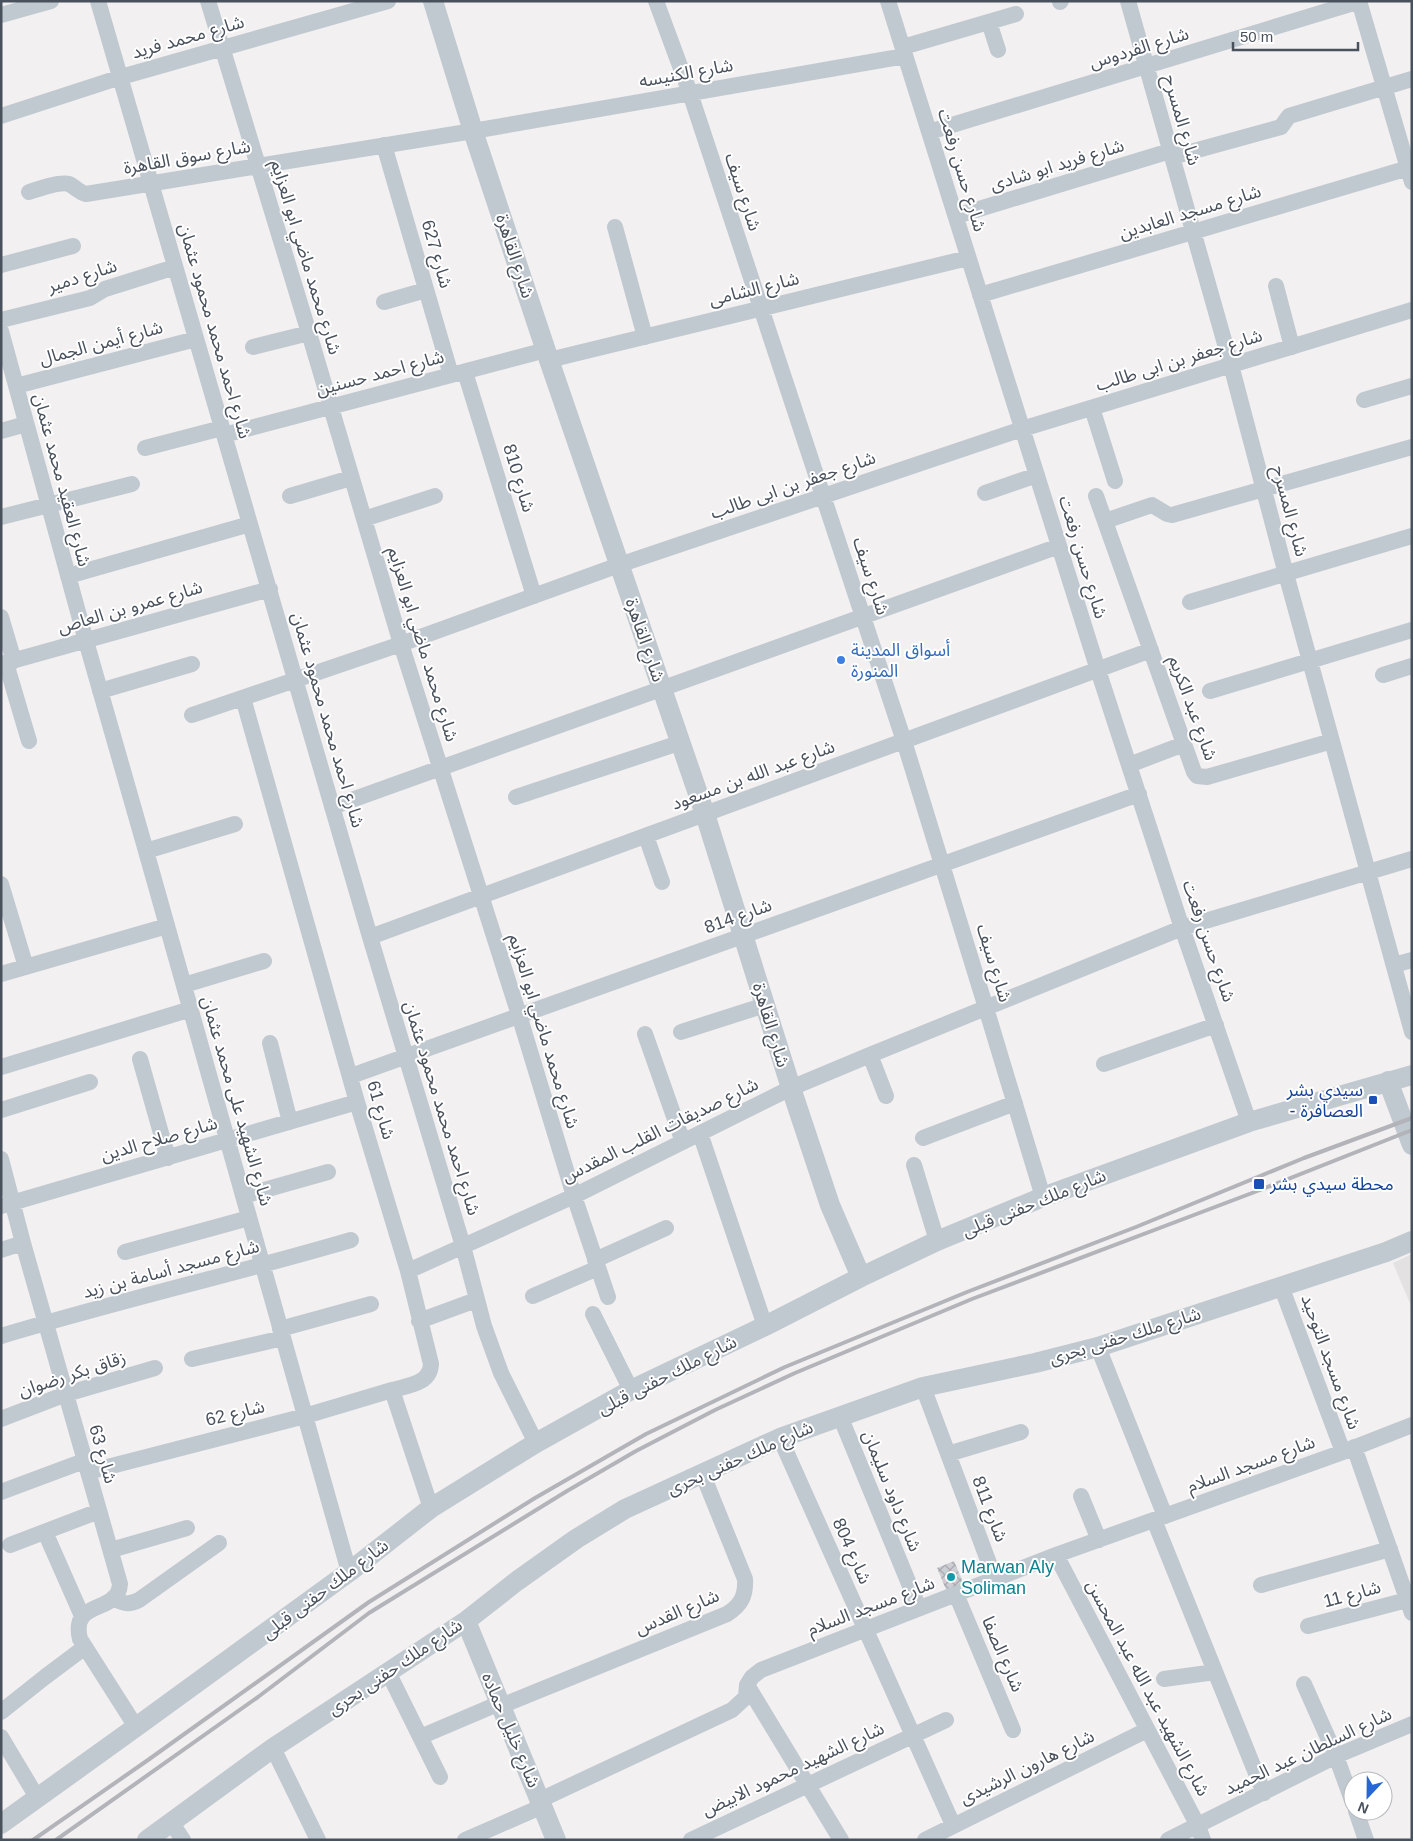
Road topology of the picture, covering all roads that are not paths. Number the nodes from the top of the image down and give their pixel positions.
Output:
1 (51, 1) edge
2 (98, 1) edge
3 (208, 1) edge
4 (388, 1) edge
5 (433, 1) edge
6 (656, 1) edge
7 (888, 1) edge
8 (1128, 1) edge
9 (1360, 1) edge
10 (1016, 14) dead end
11 (1, 15) edge
12 (989, 22) junction
13 (222, 48) junction
14 (998, 50) dead end
15 (904, 52) junction
16 (1146, 66) junction
17 (121, 77) junction
18 (1412, 79) edge
19 (1384, 88) junction
20 (690, 93) junction
21 (1, 116) edge
22 (473, 131) junction
23 (929, 132) junction
24 (384, 145) junction
25 (1171, 154) junction
26 (258, 165) junction
27 (1410, 172) edge
28 (150, 183) junction
29 (29, 192) dead end
30 (956, 216) junction
31 (615, 227) dead end
32 (1194, 232) junction
33 (73, 246) dead end
34 (968, 258) junction
35 (1, 265) edge
36 (175, 267) junction
37 (1276, 286) dead end
38 (426, 290) junction
39 (980, 295) junction
40 (384, 302) dead end
41 (760, 308) junction
42 (1412, 310) edge
43 (1, 320) edge
44 (309, 333) junction
45 (645, 337) junction
46 (196, 339) junction
47 (3, 342) edge
48 (1292, 346) junction
49 (253, 347) dead end
50 (548, 355) junction
51 (1231, 365) junction
52 (458, 374) junction
53 (16, 386) junction
54 (1412, 386) edge
55 (1364, 400) dead end
56 (330, 407) junction
57 (1092, 408) junction
58 (26, 424) junction
59 (1022, 429) junction
60 (1, 430) edge
61 (223, 432) junction
62 (1412, 446) edge
63 (145, 448) dead end
64 (1037, 475) junction
65 (351, 478) junction
66 (1115, 481) dead end
67 (132, 484) dead end
68 (1264, 489) junction
69 (986, 493) dead end
70 (290, 496) dead end
71 (435, 496) dead end
72 (824, 496) junction
73 (1096, 496) dead end
74 (48, 505) junction
75 (1, 517) edge
76 (364, 519) junction
77 (1105, 521) junction
78 (250, 524) junction
79 (1412, 536) edge
80 (1059, 546) junction
81 (619, 565) junction
82 (1286, 574) junction
83 (68, 576) junction
84 (270, 589) junction
85 (534, 596) junction
86 (1190, 602) dead end
87 (863, 616) junction
88 (1, 617) edge
89 (1412, 630) edge
90 (86, 641) junction
91 (401, 644) junction
92 (1151, 650) junction
93 (1310, 661) junction
94 (7, 663) edge
95 (192, 664) dead end
96 (1412, 666) edge
97 (1098, 670) junction
98 (1383, 675) dead end
99 (296, 680) junction
100 (661, 688) junction
101 (100, 691) junction
102 (1210, 691) dead end
103 (243, 698) junction
104 (192, 715) dead end
105 (29, 741) dead end
106 (904, 741) junction
107 (1332, 741) junction
108 (679, 743) junction
109 (1184, 744) junction
110 (1129, 765) junction
111 (441, 768) junction
112 (1139, 794) junction
113 (516, 797) dead end
114 (332, 807) junction
115 (705, 814) junction
116 (235, 824) dead end
117 (646, 836) junction
118 (146, 851) junction
119 (1412, 859) edge
120 (943, 864) junction
121 (1369, 873) junction
122 (662, 882) dead end
123 (1, 884) edge
124 (482, 896) junction
125 (167, 926) junction
126 (1182, 928) junction
127 (743, 935) junction
128 (370, 937) junction
129 (1412, 960) edge
130 (264, 961) dead end
131 (1394, 965) junction
132 (26, 967) junction
133 (1, 974) edge
134 (184, 985) junction
135 (765, 1005) junction
136 (986, 1008) junction
137 (191, 1010) junction
138 (519, 1015) junction
139 (1216, 1025) junction
140 (681, 1032) dead end
141 (1412, 1032) edge
142 (645, 1034) dead end
143 (270, 1043) dead end
144 (870, 1055) junction
145 (405, 1056) junction
146 (140, 1059) dead end
147 (1104, 1064) dead end
148 (1, 1067) edge
149 (1412, 1075) edge
150 (351, 1076) junction
151 (1388, 1081) junction
152 (90, 1082) dead end
153 (791, 1088) junction
154 (886, 1096) dead end
155 (357, 1102) junction
156 (1016, 1103) junction
157 (1, 1110) edge
158 (290, 1122) junction
159 (1249, 1122) junction
160 (700, 1133) junction
161 (923, 1138) dead end
162 (228, 1140) junction
163 (683, 1142) junction
164 (1412, 1145) edge
165 (168, 1158) junction
166 (1, 1159) edge
167 (914, 1165) dead end
168 (328, 1172) dead end
169 (243, 1196) junction
170 (574, 1196) junction
171 (1042, 1197) junction
172 (7, 1204) edge
173 (249, 1218) junction
174 (666, 1228) dead end
175 (351, 1240) dead end
176 (1412, 1241) edge
177 (937, 1242) junction
178 (23, 1243) junction
179 (463, 1246) junction
180 (1, 1250) edge
181 (124, 1252) dead end
182 (597, 1264) junction
183 (263, 1266) junction
184 (408, 1271) junction
185 (861, 1277) junction
186 (1282, 1286) junction
187 (533, 1296) dead end
188 (608, 1297) dead end
189 (476, 1300) junction
190 (372, 1304) dead end
191 (594, 1314) dead end
192 (419, 1321) junction
193 (46, 1323) junction
194 (766, 1326) junction
195 (282, 1334) junction
196 (1, 1336) edge
197 (1098, 1347) junction
198 (192, 1360) dead end
199 (155, 1368) dead end
200 (923, 1387) junction
201 (392, 1390) junction
202 (631, 1390) junction
203 (66, 1394) junction
204 (305, 1416) junction
205 (840, 1416) junction
206 (1, 1419) edge
207 (1412, 1425) edge
208 (1021, 1432) dead end
209 (780, 1438) junction
210 (536, 1443) junction
211 (1348, 1450) junction
212 (948, 1454) junction
213 (86, 1466) junction
214 (703, 1475) junction
215 (1, 1492) edge
216 (1081, 1496) dead end
217 (431, 1508) junction
218 (99, 1511) junction
219 (1160, 1518) junction
220 (187, 1528) dead end
221 (45, 1532) junction
222 (1099, 1540) junction
223 (219, 1543) dead end
224 (10, 1545) dead end
225 (1390, 1549) junction
226 (111, 1550) junction
227 (1056, 1555) junction
228 (349, 1572) junction
229 (995, 1579) junction
230 (1261, 1585) dead end
231 (956, 1594) junction
232 (113, 1598) junction
233 (1409, 1607) edge
234 (919, 1608) junction
235 (82, 1616) junction
236 (466, 1621) junction
237 (1308, 1626) dead end
238 (865, 1630) junction
239 (86, 1647) junction
240 (388, 1672) junction
241 (1215, 1672) junction
242 (1164, 1679) dead end
243 (1304, 1684) dead end
244 (747, 1685) junction
245 (500, 1705) junction
246 (1, 1712) edge
247 (946, 1720) dead end
248 (1412, 1724) edge
249 (136, 1727) junction
250 (1013, 1730) dead end
251 (1147, 1730) junction
252 (913, 1734) junction
253 (1, 1737) edge
254 (420, 1737) junction
255 (273, 1748) junction
256 (1336, 1756) junction
257 (1343, 1775) edge
258 (440, 1777) dead end
259 (807, 1784) junction
260 (1264, 1794) junction
261 (38, 1798) junction
262 (541, 1803) junction
263 (1359, 1821) edge
264 (171, 1822) junction
265 (1, 1824) edge
266 (953, 1825) junction
267 (1200, 1833) edge
268 (146, 1840) edge
269 (183, 1840) edge
270 (318, 1840) edge
271 (465, 1840) edge
272 (556, 1840) edge
273 (691, 1840) edge
274 (841, 1840) edge
275 (925, 1840) edge
276 (1168, 1840) edge
277 (1366, 1840) edge

1 - 11 street
2 - 17 street, شارع احمد محمد محمود عثمان
3 - 13 street, شارع محمد ماضي ابو العزايم
4 - 13 street, شارع محمد فريد
5 - 22 street, شارع القاهرة
6 - 20 street, شارع سيف
7 - 15 street, شارع حسن رفعت
8 - 16 street, شارع المسرح
9 - 16 street, شارع الفردوس
9 - 19 street
10 - 12 street, شارع الكنيسه
12 - 14 street
12 - 15 street, شارع الكنيسه
13 - 17 street, شارع محمد فريد
13 - 26 street, شارع محمد ماضي ابو العزايم
15 - 20 street, شارع الكنيسه
15 - 23 street, شارع حسن رفعت
16 - 23 street, شارع الفردوس
16 - 25 street, شارع المسرح
17 - 21 street, شارع محمد فريد
17 - 28 street, شارع احمد محمد محمود عثمان
18 - 19 street, شارع فريد ابو شادى
19 - 25 street, شارع فريد ابو شادى
19 - 27 street
20 - 22 street, شارع الكنيسه
20 - 41 street, شارع سيف
22 - 24 street, شارع سوق القاهرة
22 - 50 street, شارع القاهرة
23 - 30 street, شارع حسن رفعت
24 - 26 street, شارع سوق القاهرة
24 - 38 street, شارع 627
25 - 30 street, شارع فريد ابو شادى
25 - 32 street, شارع المسرح
26 - 28 street, شارع سوق القاهرة
26 - 44 street, شارع محمد ماضي ابو العزايم
27 - 32 street, شارع مسجد العابدين
28 - 29 street, شارع سوق القاهرة
28 - 36 street, شارع احمد محمد محمود عثمان
30 - 34 street, شارع حسن رفعت
31 - 45 street
32 - 39 street, شارع مسجد العابدين
32 - 51 street, شارع المسرح
33 - 35 street
34 - 39 street, شارع حسن رفعت
34 - 41 street, شارع الشامى
36 - 43 street, شارع دمير
36 - 46 street, شارع احمد محمد محمود عثمان
37 - 48 street
38 - 40 street
38 - 52 street, شارع 627
39 - 59 street, شارع حسن رفعت
41 - 45 street, شارع الشامى
41 - 72 street, شارع سيف
42 - 48 street, شارع جعفر بن ابى طالب
44 - 49 street
44 - 56 street, شارع محمد ماضي ابو العزايم
45 - 50 street, شارع الشامى
46 - 53 street, شارع أيمن الجمال
46 - 61 street, شارع احمد محمد محمود عثمان
47 - 53 street, شارع العقيد محمد عثمان
48 - 51 street, شارع جعفر بن ابى طالب
50 - 52 street, شارع احمد حسنين
50 - 81 street, شارع القاهرة
51 - 57 street, شارع جعفر بن ابى طالب
51 - 68 street, شارع المسرح
52 - 56 street, شارع احمد حسنين
52 - 85 street, شارع 810
53 - 58 street, شارع العقيد محمد عثمان
54 - 55 street
56 - 61 street, شارع احمد حسنين
56 - 65 street, شارع محمد ماضي ابو العزايم
57 - 59 street, شارع جعفر بن ابى طالب
57 - 66 street
58 - 60 street
58 - 74 street, شارع العقيد محمد عثمان
59 - 64 street, شارع حسن رفعت
59 - 72 street, شارع جعفر بن ابى طالب
61 - 63 street, شارع احمد حسنين
61 - 78 street, شارع احمد محمد محمود عثمان
62 - 68 street
64 - 69 street
64 - 80 street, شارع حسن رفعت
65 - 70 street
65 - 76 street, شارع محمد ماضي ابو العزايم
67 - 74 street
68 - 77 street
68 - 82 street, شارع المسرح
71 - 76 street
72 - 81 street, شارع جعفر بن ابى طالب
72 - 87 street, شارع سيف
73 - 77 street, شارع عبد الكريم
74 - 75 street
74 - 83 street, شارع العقيد محمد عثمان
76 - 91 street, شارع محمد ماضي ابو العزايم
77 - 92 street, شارع عبد الكريم
78 - 83 street
78 - 84 street, شارع احمد محمد محمود عثمان
79 - 82 street
80 - 87 street
80 - 97 street, شارع حسن رفعت
81 - 85 street, شارع جعفر بن ابى طالب
81 - 100 street, شارع القاهرة
82 - 86 street
82 - 93 street, شارع المسرح
83 - 90 street, شارع العقيد محمد عثمان
84 - 90 street, شارع عمرو بن العاص
84 - 99 street, شارع احمد محمد محمود عثمان
85 - 91 street, شارع جعفر بن ابى طالب
87 - 100 street
87 - 106 street, شارع سيف
88 - 94 street
89 - 93 street
90 - 94 street, شارع عمرو بن العاص
90 - 101 street, شارع الشهيد على محمد عثمان
91 - 99 street, شارع جعفر بن ابى طالب
91 - 111 street, شارع محمد ماضي ابو العزايم
92 - 97 street, شارع عبد الله بن مسعود
92 - 109 street, شارع عبد الكريم
93 - 102 street
93 - 107 street, شارع المسرح
94 - 105 street
95 - 101 street
96 - 98 street
97 - 106 street, شارع عبد الله بن مسعود
97 - 110 street, شارع حسن رفعت
99 - 103 street, شارع جعفر بن ابى طالب
99 - 114 street, شارع احمد محمد محمود عثمان
100 - 108 street, شارع القاهرة
100 - 111 street
101 - 118 street, شارع الشهيد على محمد عثمان
103 - 104 street, شارع جعفر بن ابى طالب
103 - 150 street, شارع 61
106 - 115 street, شارع عبد الله بن مسعود
106 - 120 street, شارع سيف
107 - 109 street, شارع عبد الكريم
107 - 121 street, شارع المسرح
108 - 113 street
108 - 115 street, شارع القاهرة
109 - 110 street
110 - 112 street, شارع حسن رفعت
111 - 114 street
111 - 124 street, شارع محمد ماضي ابو العزايم
112 - 120 street, شارع 814
112 - 126 street, شارع حسن رفعت
114 - 128 street, شارع احمد محمد محمود عثمان
115 - 117 street, شارع عبد الله بن مسعود
115 - 127 street, شارع القاهرة
116 - 118 street
117 - 122 street
117 - 124 street, شارع عبد الله بن مسعود
118 - 125 street, شارع الشهيد على محمد عثمان
119 - 121 street, شارع صديقات القلب المقدس
120 - 127 street, شارع 814
120 - 136 street, شارع سيف
121 - 126 street, شارع صديقات القلب المقدس
121 - 131 street, شارع المسرح
123 - 132 street
124 - 128 street, شارع عبد الله بن مسعود
124 - 138 street, شارع محمد ماضي ابو العزايم
125 - 132 street
125 - 134 street, شارع الشهيد على محمد عثمان
126 - 136 street, شارع صديقات القلب المقدس
126 - 139 street, شارع حسن رفعت
127 - 135 street, شارع القاهرة
127 - 138 street, شارع 814
128 - 145 street, شارع احمد محمد محمود عثمان
129 - 131 street
130 - 134 street
131 - 141 street, شارع المسرح
132 - 133 street
134 - 137 street, شارع الشهيد على محمد عثمان
135 - 140 street
135 - 153 street, شارع القاهرة
136 - 144 street, شارع صديقات القلب المقدس
136 - 156 street, شارع سيف
137 - 148 street
137 - 162 street, شارع الشهيد على محمد عثمان
138 - 145 street, شارع 814
138 - 170 street, شارع محمد ماضي ابو العزايم
139 - 147 street
139 - 159 street, شارع حسن رفعت
142 - 163 street
143 - 158 street
144 - 153 street, شارع صديقات القلب المقدس
144 - 154 street
145 - 150 street, شارع 814
145 - 179 street, شارع احمد محمد محمود عثمان
146 - 165 street
149 - 151 street, شارع ملك حفنى قبلى
150 - 155 street, شارع 61
151 - 159 street, شارع ملك حفنى قبلى
151 - 164 street
152 - 157 street
153 - 160 street, شارع صديقات القلب المقدس
153 - 185 street, شارع القاهرة
155 - 158 street, شارع صلاح الدين
155 - 184 street, شارع 61
156 - 161 street
156 - 171 street, شارع سيف
158 - 162 street, شارع صلاح الدين
159 - 171 street, شارع ملك حفنى قبلى
160 - 163 street, شارع صديقات القلب المقدس
160 - 194 street
162 - 165 street, شارع صلاح الدين
162 - 169 street, شارع الشهيد على محمد عثمان
163 - 170 street, شارع صديقات القلب المقدس
165 - 172 street, شارع صلاح الدين
166 - 172 street, شارع 63
167 - 177 street
168 - 169 street
169 - 173 street, شارع الشهيد على محمد عثمان
170 - 179 street, شارع صديقات القلب المقدس
170 - 182 street, شارع محمد ماضي ابو العزايم
171 - 177 street, شارع ملك حفنى قبلى
172 - 178 street, شارع 63
173 - 181 street
173 - 183 street, شارع الشهيد على محمد عثمان
174 - 182 street
175 - 183 street, شارع مسجد أسامة بن زيد
176 - 186 street, شارع ملك حفنى بحرى
177 - 185 street, شارع ملك حفنى قبلى
178 - 180 street
178 - 193 street, شارع 63
179 - 184 street, شارع صديقات القلب المقدس
179 - 189 street, شارع احمد محمد محمود عثمان
182 - 187 street
182 - 188 street, شارع محمد ماضي ابو العزايم
183 - 193 street, شارع مسجد أسامة بن زيد
183 - 195 street, شارع الشهيد على محمد عثمان
184 - 192 street, شارع 61
185 - 194 street, شارع ملك حفنى قبلى
186 - 197 street, شارع ملك حفنى بحرى
186 - 211 street, شارع مسجد التوحيد
189 - 192 street
189 - 210 street, شارع احمد محمد محمود عثمان
190 - 195 street
191 - 202 street
192 - 201 street, شارع 61
193 - 196 street, شارع مسجد أسامة بن زيد
193 - 203 street, شارع 63
194 - 202 street, شارع ملك حفنى قبلى
195 - 198 street
195 - 204 street, شارع الشهيد على محمد عثمان
197 - 200 street, شارع ملك حفنى بحرى
197 - 219 street
199 - 203 street, زقاق بكر رضوان
200 - 205 street, شارع ملك حفنى بحرى
200 - 212 street, شارع 811
201 - 204 street, شارع 62
201 - 217 street
202 - 210 street, شارع ملك حفنى قبلى
203 - 206 street, زقاق بكر رضوان
203 - 213 street, شارع 63
204 - 213 street, شارع 62
204 - 228 street, شارع الشهيد على محمد عثمان
205 - 209 street, شارع ملك حفنى بحرى
205 - 234 street, شارع داود سليمان
207 - 211 street, شارع مسجد السلام
208 - 212 street
209 - 214 street, شارع ملك حفنى بحرى
209 - 238 street, شارع 804
210 - 217 street, شارع ملك حفنى قبلى
211 - 219 street, شارع مسجد السلام
211 - 225 street, شارع مسجد التوحيد
212 - 229 street, شارع 811
213 - 215 street, شارع 62
213 - 218 street, شارع 63
214 - 236 street, شارع ملك حفنى بحرى
214 - 245 street, شارع القدس
216 - 222 street
217 - 228 street, شارع ملك حفنى قبلى
218 - 221 street
218 - 226 street, شارع 63
219 - 222 street, شارع مسجد السلام
219 - 241 street
220 - 226 street
221 - 224 street
221 - 235 street
222 - 227 street, شارع مسجد السلام
223 - 232 street
225 - 230 street
225 - 233 street, شارع مسجد التوحيد
226 - 232 street, شارع 63
227 - 229 street, شارع مسجد السلام
227 - 251 street, شارع الشهيد عبد الله عبد المحسن
228 - 249 street, شارع ملك حفنى قبلى
229 - 231 street, شارع مسجد السلام
231 - 234 street, شارع مسجد السلام
231 - 250 street, شارع الصفا
232 - 235 street
233 - 237 street, شارع 11
234 - 238 street, شارع مسجد السلام
235 - 239 street
236 - 240 street, شارع ملك حفنى بحرى
236 - 245 street, شارع خليل حماده
238 - 244 street, شارع مسجد السلام
238 - 252 street, شارع 804
239 - 246 street
239 - 249 street
240 - 254 street
240 - 255 street, شارع ملك حفنى بحرى
241 - 242 street
241 - 260 street
243 - 256 street
244 - 259 street
244 - 262 street, شارع مسجد السلام
245 - 254 street
245 - 262 street, شارع خليل حماده
247 - 252 street
248 - 256 street, شارع السلطان عبد الحميد
249 - 261 street, شارع ملك حفنى قبلى
251 - 266 street, شارع هارون الرشيدى
251 - 267 street, شارع الشهيد عبد الله عبد المحسن
252 - 259 street, شارع الشهيد محمود الابيض
252 - 266 street, شارع 804
253 - 261 street
254 - 258 street
255 - 264 street, شارع ملك حفنى بحرى
255 - 270 street
256 - 257 street
256 - 260 street, شارع السلطان عبد الحميد
259 - 273 street, شارع الشهيد محمود الابيض
259 - 274 street
260 - 267 street, شارع السلطان عبد الحميد
261 - 265 street, شارع ملك حفنى قبلى
262 - 271 street, شارع مسجد السلام
262 - 272 street, شارع خليل حماده
263 - 277 street
264 - 268 street, شارع ملك حفنى بحرى
264 - 269 street
266 - 275 street, شارع هارون الرشيدى
267 - 276 street, شارع السلطان عبد الحميد

